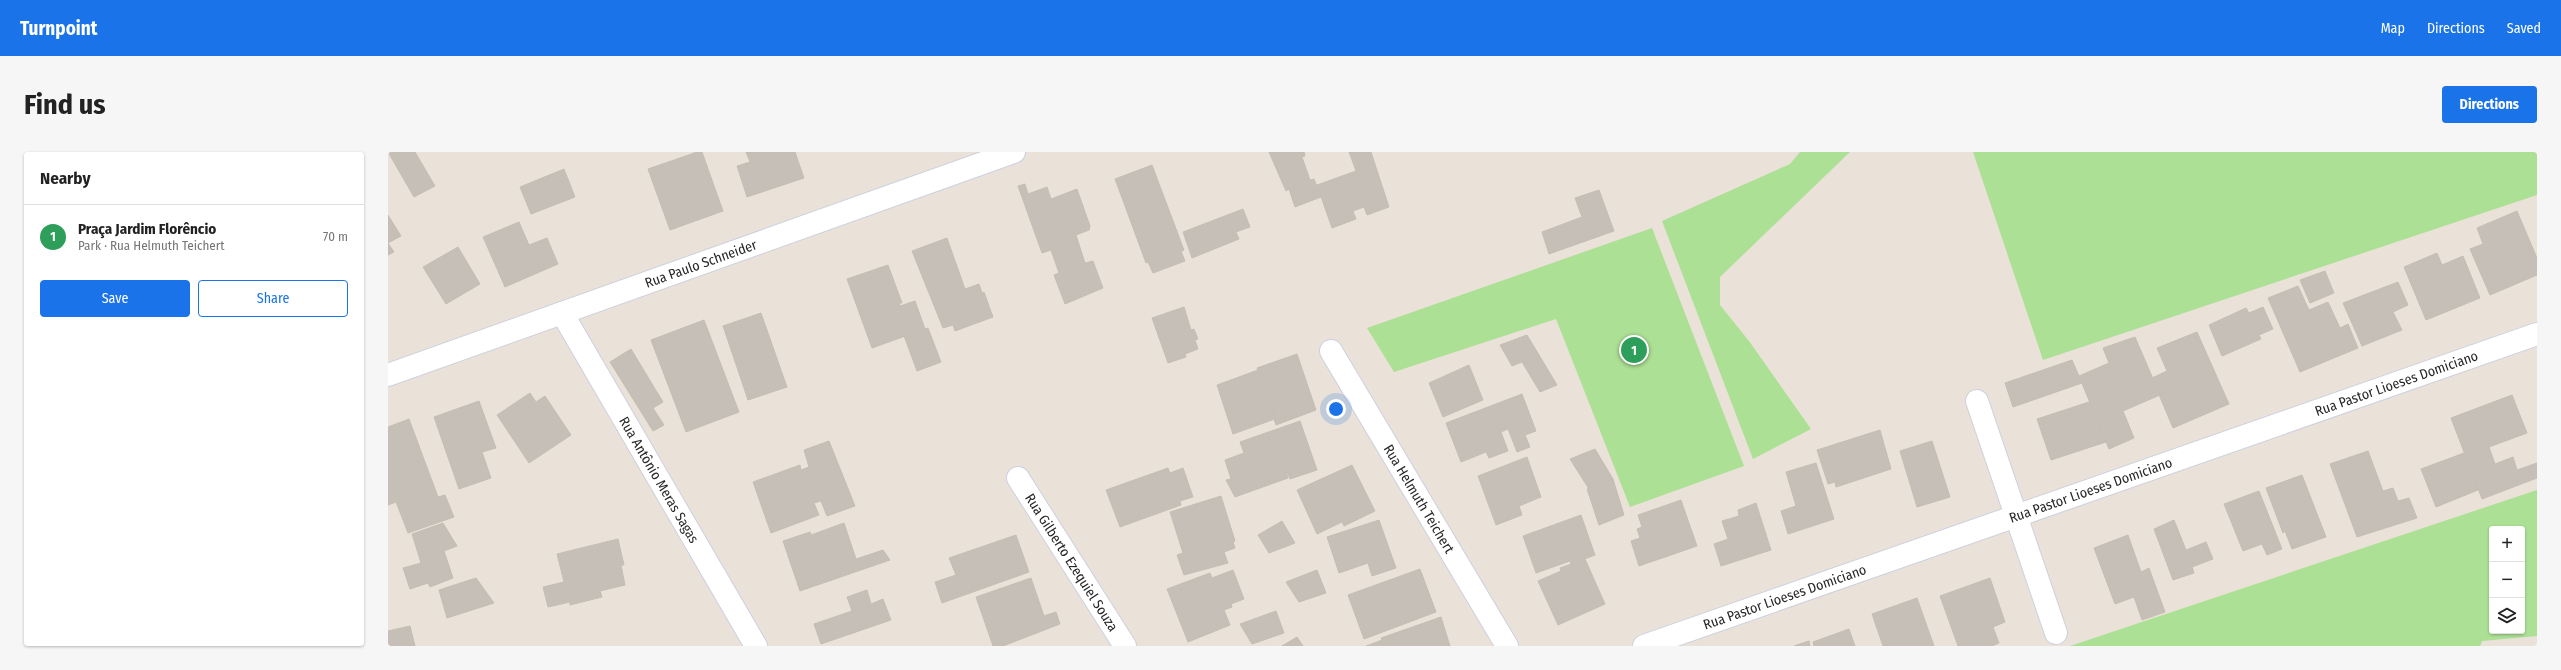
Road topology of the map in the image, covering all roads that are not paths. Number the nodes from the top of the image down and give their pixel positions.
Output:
1 (1014, 152) edge
2 (562, 313) junction
3 (2537, 334) edge
4 (1331, 351) dead end
5 (388, 375) edge
6 (1977, 401) dead end
7 (1018, 478) dead end
8 (2016, 516) junction
9 (2056, 633) dead end
10 (756, 646) edge
11 (1125, 646) edge
12 (1507, 646) edge
13 (1644, 646) edge

1 - 2 street, Rua Paulo Schneider
2 - 5 street, Rua Paulo Schneider
2 - 10 street, Rua Antônio Meras Sagas
3 - 8 street, Rua Pastor Lioeses Domiciano
4 - 12 street, Rua Helmuth Teichert
6 - 8 street
7 - 11 street, Rua Gilberto Ezequiel Souza
8 - 9 street
8 - 13 street, Rua Pastor Lioeses Domiciano

